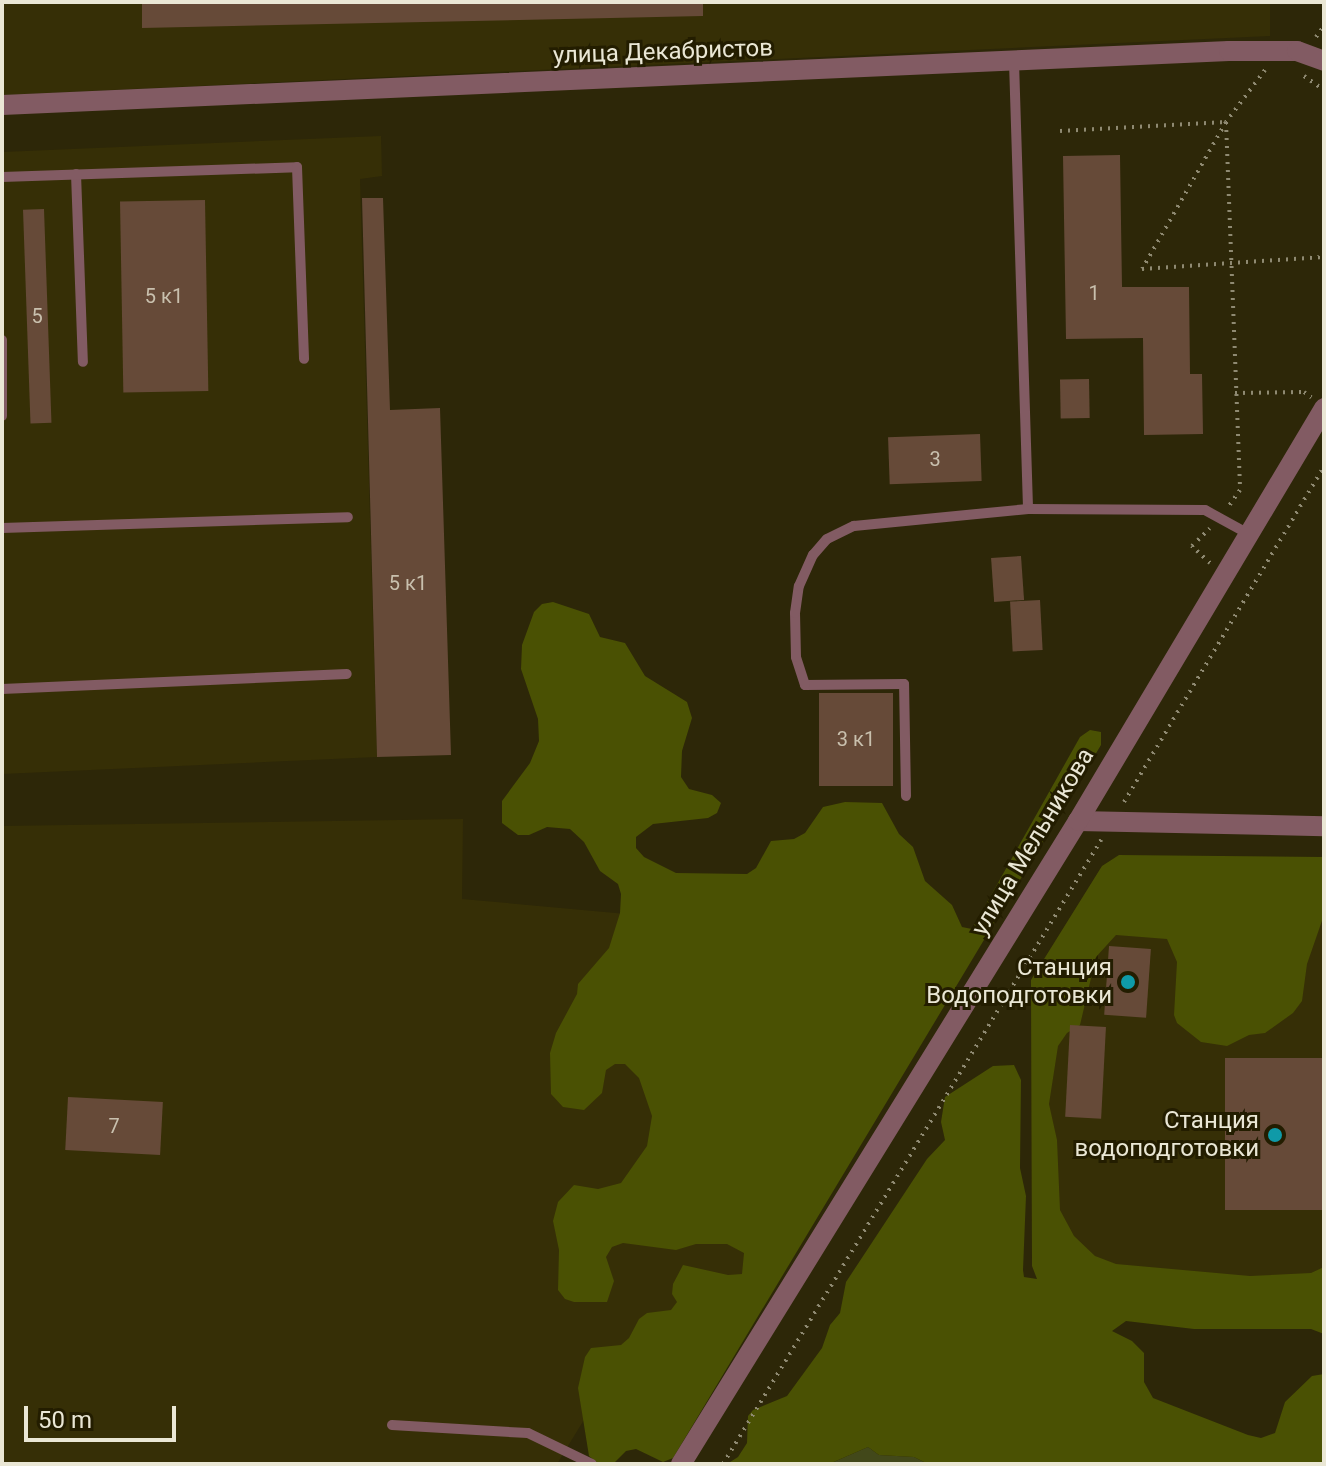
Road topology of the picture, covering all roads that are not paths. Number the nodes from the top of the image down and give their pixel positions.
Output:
1 (1324, 61) edge
2 (1014, 62) junction
3 (2, 105) edge
4 (76, 174) junction
5 (2, 177) edge
6 (2, 340) edge
7 (304, 359) dead end
8 (83, 362) dead end
9 (1319, 404) edge
10 (2, 416) edge
11 (1028, 509) junction
12 (348, 517) dead end
13 (2, 528) edge
14 (1247, 533) junction
15 (347, 674) dead end
16 (2, 689) edge
17 (906, 796) dead end
18 (1078, 821) junction
19 (1324, 826) edge
20 (392, 1425) dead end
21 (592, 1464) edge
22 (681, 1464) edge

1 - 2 street, улица Декабристов
2 - 3 street, улица Декабристов
2 - 11 lane
4 - 5 lane
4 - 7 lane
4 - 8 lane
6 - 10 lane
9 - 14 street, улица Мельникова
11 - 14 lane
11 - 17 lane
12 - 13 lane
14 - 18 street, улица Мельникова
15 - 16 lane
18 - 19 street
18 - 22 street, улица Мельникова
20 - 21 lane

